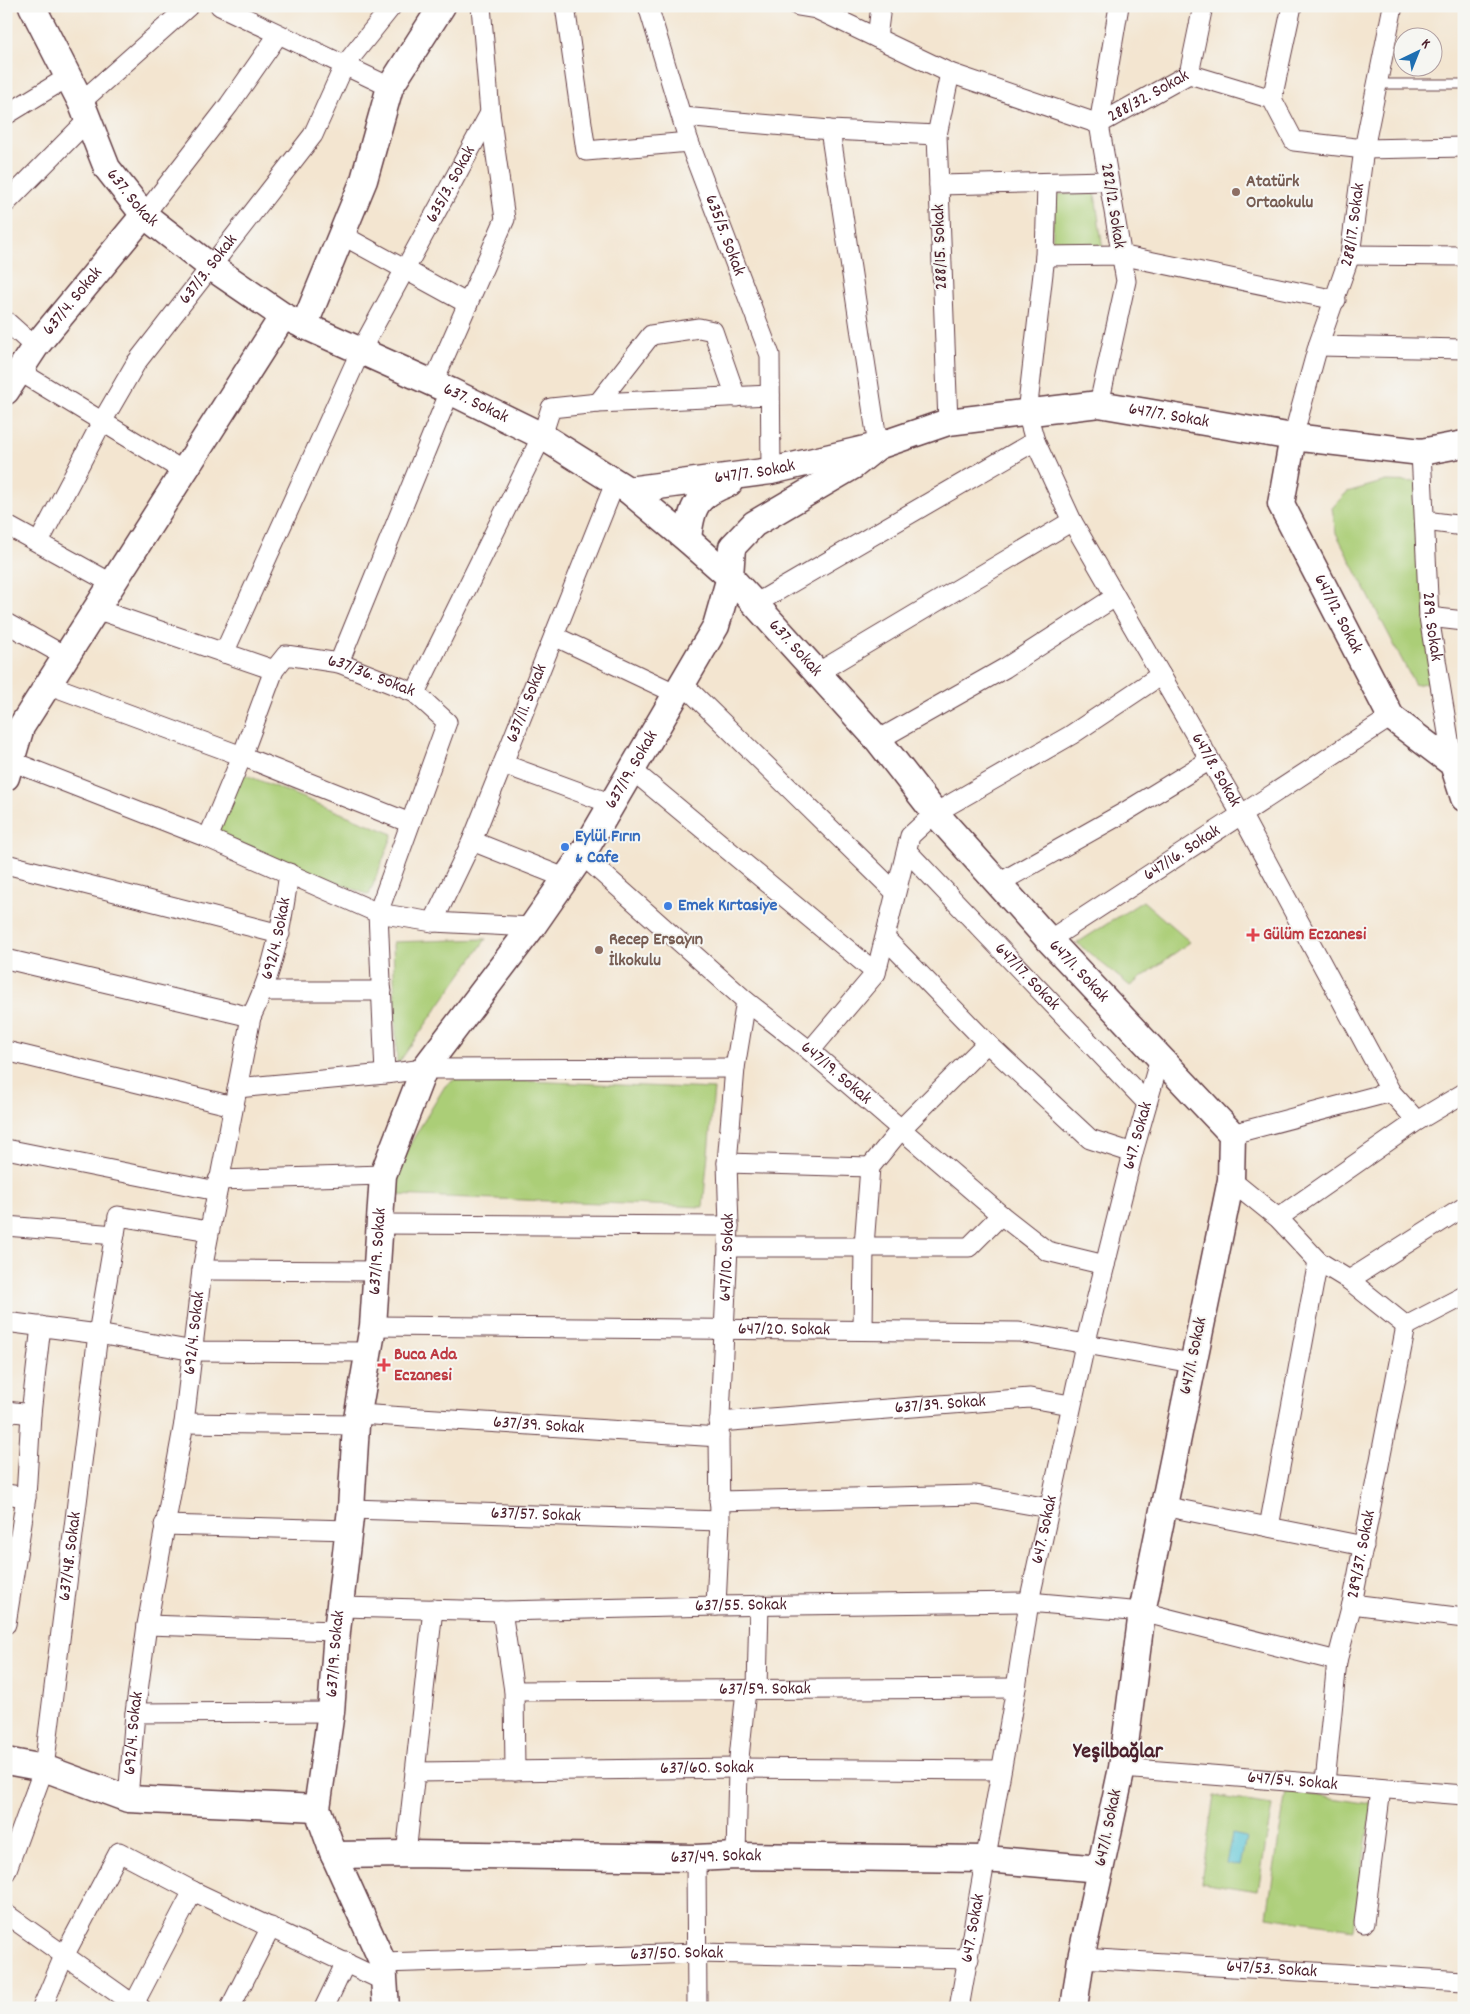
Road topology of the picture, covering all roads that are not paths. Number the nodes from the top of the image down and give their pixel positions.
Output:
1 (32, 6) edge
2 (190, 6) edge
3 (220, 6) edge
4 (392, 6) edge
5 (481, 6) edge
6 (565, 6) edge
7 (648, 6) edge
8 (798, 6) edge
9 (881, 6) edge
10 (1119, 6) edge
11 (1203, 6) edge
12 (1292, 6) edge
13 (1393, 6) edge
14 (433, 9) edge
15 (278, 35) junction
16 (877, 38) junction
17 (344, 66) junction
18 (950, 73) junction
19 (1189, 74) junction
20 (68, 77) junction
21 (1377, 84) junction
22 (1464, 84) edge
23 (390, 87) junction
24 (1272, 99) junction
25 (84, 111) junction
26 (490, 113) junction
27 (6, 115) edge
28 (683, 117) junction
29 (1099, 124) junction
30 (830, 130) junction
31 (937, 135) junction
32 (689, 142) junction
33 (1464, 147) edge
34 (1364, 148) junction
35 (1107, 182) junction
36 (1047, 184) junction
37 (939, 186) junction
38 (6, 203) edge
39 (144, 215) junction
40 (342, 235) junction
41 (1120, 255) junction
42 (1350, 255) junction
43 (1045, 256) junction
44 (1464, 256) edge
45 (210, 266) junction
46 (405, 270) junction
47 (1336, 300) junction
48 (468, 304) junction
49 (6, 321) edge
50 (294, 321) junction
51 (1318, 346) junction
52 (35, 347) junction
53 (361, 350) junction
54 (1464, 350) edge
55 (13, 381) edge
56 (441, 387) junction
57 (770, 395) junction
58 (736, 397) junction
59 (598, 403) junction
60 (1099, 404) junction
61 (1027, 412) junction
62 (103, 420) junction
63 (948, 422) junction
64 (542, 436) junction
65 (1294, 437) junction
66 (1035, 440) junction
67 (1464, 444) edge
68 (878, 446) junction
69 (1421, 452) junction
70 (185, 472) junction
71 (762, 472) junction
72 (622, 487) junction
73 (1425, 521) junction
74 (1072, 522) junction
75 (6, 525) edge
76 (1464, 526) edge
77 (688, 540) junction
78 (39, 542) junction
79 (730, 577) junction
80 (113, 584) junction
81 (1115, 597) junction
82 (755, 604) junction
83 (96, 609) junction
84 (1429, 617) junction
85 (1464, 621) edge
86 (6, 623) edge
87 (554, 636) junction
88 (224, 653) junction
89 (65, 656) junction
90 (339, 663) junction
91 (274, 670) junction
92 (817, 673) junction
93 (1161, 675) junction
94 (47, 684) junction
95 (680, 689) junction
96 (415, 693) junction
97 (1391, 717) junction
98 (14, 723) edge
99 (878, 740) junction
100 (242, 756) junction
101 (1210, 760) junction
102 (503, 764) junction
103 (1458, 765) edge
104 (9, 769) edge
105 (632, 770) junction
106 (1464, 798) edge
107 (612, 804) junction
108 (935, 813) junction
109 (1241, 814) junction
110 (410, 823) junction
111 (208, 838) junction
112 (472, 841) junction
113 (906, 850) junction
114 (582, 855) junction
115 (6, 864) edge
116 (289, 874) junction
117 (565, 878) junction
118 (999, 883) junction
119 (895, 892) junction
120 (378, 913) junction
121 (433, 922) junction
122 (532, 927) junction
123 (280, 934) junction
124 (885, 938) junction
125 (1049, 940) junction
126 (6, 959) edge
127 (876, 973) junction
128 (264, 991) junction
129 (382, 991) junction
130 (746, 1001) junction
131 (250, 1017) junction
132 (987, 1043) junction
133 (810, 1050) junction
134 (6, 1051) edge
135 (1160, 1058) junction
136 (735, 1068) junction
137 (424, 1069) junction
138 (385, 1074) junction
139 (1391, 1092) junction
140 (1464, 1093) edge
141 (235, 1097) junction
142 (1147, 1103) junction
143 (1417, 1121) junction
144 (902, 1128) junction
145 (1232, 1134) junction
146 (6, 1149) edge
147 (1133, 1153) junction
148 (727, 1163) junction
149 (870, 1167) junction
150 (383, 1175) junction
151 (1231, 1180) junction
152 (218, 1186) junction
153 (1464, 1208) edge
154 (1001, 1215) junction
155 (1278, 1218) junction
156 (381, 1224) junction
157 (6, 1226) edge
158 (729, 1226) junction
159 (209, 1232) junction
160 (114, 1235) junction
161 (864, 1246) junction
162 (728, 1247) junction
163 (1318, 1261) junction
164 (1105, 1265) junction
165 (202, 1270) junction
166 (378, 1271) junction
167 (1349, 1280) junction
168 (1464, 1296) edge
169 (6, 1322) edge
170 (41, 1326) junction
171 (373, 1326) junction
172 (1406, 1326) junction
173 (724, 1330) junction
174 (862, 1330) junction
175 (98, 1334) junction
176 (1084, 1345) junction
177 (194, 1350) junction
178 (367, 1352) junction
179 (1192, 1363) junction
180 (1071, 1405) junction
181 (6, 1411) edge
182 (31, 1414) junction
183 (357, 1419) junction
184 (184, 1423) junction
185 (719, 1430) junction
186 (6, 1494) edge
187 (26, 1497) junction
188 (719, 1501) junction
189 (1163, 1506) junction
190 (1049, 1508) junction
191 (350, 1520) junction
192 (720, 1521) junction
193 (164, 1524) junction
194 (1269, 1527) junction
195 (1364, 1546) junction
196 (1029, 1602) junction
197 (1352, 1604) junction
198 (716, 1606) junction
199 (759, 1606) junction
200 (433, 1609) junction
201 (502, 1611) junction
202 (1142, 1612) junction
203 (1464, 1618) edge
204 (339, 1619) junction
205 (6, 1624) edge
206 (147, 1625) junction
207 (1337, 1661) junction
208 (1016, 1688) junction
209 (752, 1690) junction
210 (514, 1692) junction
211 (331, 1712) junction
212 (135, 1713) junction
213 (6, 1761) edge
214 (44, 1768) junction
215 (738, 1768) junction
216 (1122, 1768) junction
217 (1001, 1770) junction
218 (515, 1771) junction
219 (415, 1772) junction
220 (1325, 1783) junction
221 (1381, 1789) junction
222 (1464, 1795) edge
223 (128, 1799) junction
224 (317, 1808) junction
225 (406, 1854) junction
226 (334, 1855) junction
227 (736, 1856) junction
228 (696, 1858) junction
229 (986, 1859) junction
230 (1100, 1868) junction
231 (6, 1872) edge
232 (193, 1891) junction
233 (6, 1914) edge
234 (1364, 1923) dead end
235 (271, 1928) junction
236 (697, 1954) junction
237 (64, 1956) junction
238 (1080, 1958) junction
239 (969, 1959) junction
240 (346, 1962) junction
241 (384, 1972) junction
242 (1464, 1981) edge
243 (129, 2004) edge
244 (42, 2008) edge
245 (230, 2008) edge
246 (324, 2008) edge
247 (386, 2008) edge
248 (697, 2008) edge
249 (959, 2008) edge
250 (1074, 2008) edge

1 - 20 street, 637. Sokak
2 - 25 street
3 - 15 street
4 - 17 street, 637/3. Sokak
5 - 26 street
6 - 32 street
7 - 28 street, 635/5. Sokak
8 - 16 street, 288/32. Sokak
9 - 16 street
10 - 29 street, 282/12. Sokak
11 - 19 street
12 - 24 street
13 - 21 street, 288/17. Sokak
14 - 23 street
15 - 17 street
15 - 39 street
16 - 18 street, 288/32. Sokak
17 - 23 street
17 - 45 street, 637/3. Sokak
18 - 29 street, 288/32. Sokak
18 - 31 street, 288/15. Sokak
19 - 24 street, 288/32. Sokak
19 - 29 street, 288/32. Sokak
20 - 25 street, 637. Sokak
20 - 27 street
21 - 22 lane
21 - 34 street, 288/17. Sokak
23 - 40 street
24 - 34 street
25 - 38 street
25 - 39 street, 637. Sokak
26 - 46 street, 635/3. Sokak
26 - 48 street
28 - 30 street
28 - 32 street, 635/5. Sokak
29 - 35 street, 282/12. Sokak
30 - 31 street
30 - 68 street
31 - 37 street, 288/15. Sokak
32 - 57 street, 635/5. Sokak
33 - 34 street
34 - 42 street, 288/17. Sokak
35 - 36 street
35 - 41 street, 282/12. Sokak
36 - 37 street
36 - 43 street
37 - 63 street, 288/15. Sokak
39 - 45 street, 637. Sokak
39 - 52 street, 637/4. Sokak
40 - 46 street
40 - 50 street
41 - 43 street
41 - 47 street
41 - 60 street, 282/12. Sokak
42 - 44 street
42 - 47 street, 288/17. Sokak
43 - 61 street
45 - 50 street, 637. Sokak
45 - 62 street, 637/3. Sokak
46 - 48 street
46 - 53 street, 635/3. Sokak
47 - 51 street, 288/17. Sokak
48 - 56 street
49 - 52 street
50 - 53 street, 637. Sokak
50 - 70 street
51 - 54 street
51 - 65 street, 288/17. Sokak
52 - 55 street, 637/4. Sokak
53 - 56 street, 637. Sokak
53 - 88 street, 635/3. Sokak
55 - 62 street
56 - 64 street, 637. Sokak
56 - 90 street
57 - 58 street
57 - 71 street, 635/5. Sokak
58 - 59 street
58 - 59 street
59 - 64 street
60 - 61 street, 647/7. Sokak
60 - 65 street, 647/7. Sokak
61 - 63 street, 647/7. Sokak
61 - 66 street, 647/8. Sokak
62 - 70 street
62 - 78 street, 637/3. Sokak
63 - 68 street, 647/7. Sokak
64 - 72 street, 637. Sokak
64 - 96 street
65 - 69 street, 647/7. Sokak
65 - 97 street, 647/12. Sokak
66 - 74 street, 647/8. Sokak
66 - 82 street
67 - 69 street, 647/7. Sokak
68 - 71 street, 647/7. Sokak
68 - 79 street, 647/7. Sokak
69 - 73 street, 289. Sokak
70 - 80 street
71 - 72 street, 647/7. Sokak
71 - 77 street
72 - 77 street, 637. Sokak
72 - 87 street, 637/11. Sokak
73 - 76 street
73 - 84 street, 289. Sokak
74 - 81 street, 647/8. Sokak
74 - 92 street
75 - 78 street
77 - 79 street, 637. Sokak
78 - 80 street
79 - 82 street, 637. Sokak
79 - 95 street, 637/19. Sokak
80 - 83 street
81 - 93 street, 647/8. Sokak
81 - 99 street
82 - 92 street, 637. Sokak
83 - 88 street
83 - 89 street
84 - 85 street
84 - 103 street, 289. Sokak
86 - 89 street
87 - 95 street
87 - 102 street, 637/11. Sokak
88 - 91 street
89 - 94 street
90 - 91 street, 637/36. Sokak
90 - 96 street, 637/36. Sokak
91 - 100 street
92 - 99 street, 637. Sokak
93 - 101 street, 647/8. Sokak
93 - 108 street
94 - 98 street
94 - 100 street
95 - 105 street, 637/19. Sokak
95 - 119 street
96 - 110 street, 637/36. Sokak
97 - 103 street, 647/12. Sokak
97 - 109 street, 647/16. Sokak
98 - 104 street
99 - 108 street, 637. Sokak
100 - 110 street
100 - 111 street
101 - 109 street, 647/8. Sokak
101 - 118 street
102 - 107 street
102 - 112 street, 637/11. Sokak
103 - 106 street, 289. Sokak
104 - 111 street
105 - 107 street, 637/19. Sokak
105 - 127 street
107 - 114 street, 637/19. Sokak
108 - 113 street
108 - 118 street, 647/1. Sokak
109 - 125 street, 647/16. Sokak
109 - 139 street, 647/8. Sokak
110 - 120 street, 637/36. Sokak
111 - 116 street
112 - 117 street
112 - 121 street, 637/11. Sokak
113 - 119 street
113 - 142 street, 647/17. Sokak
114 - 117 street, 637/19. Sokak
114 - 130 street, 647/19. Sokak
115 - 123 street
116 - 120 street
116 - 123 street, 692/4. Sokak
117 - 122 street, 637/19. Sokak
118 - 125 street, 647/1. Sokak
119 - 124 street
120 - 121 street
120 - 129 street
121 - 122 street
122 - 137 street, 637/19. Sokak
123 - 128 street, 692/4. Sokak
124 - 127 street
124 - 132 street
125 - 135 street, 647/1. Sokak
126 - 131 street
127 - 133 street
128 - 129 street
128 - 131 street, 692/4. Sokak
129 - 138 street
130 - 133 street, 647/19. Sokak
130 - 136 street, 647/10. Sokak
131 - 141 street, 692/4. Sokak
132 - 144 street
132 - 147 street
133 - 144 street, 647/19. Sokak
134 - 141 street
135 - 142 street, 647. Sokak
135 - 145 street, 647/1. Sokak
136 - 137 street
136 - 148 street, 647/10. Sokak
137 - 138 street
137 - 150 street, 637/19. Sokak
138 - 141 street
139 - 143 street, 647/8. Sokak
139 - 145 street
140 - 143 street
141 - 152 street, 692/4. Sokak
142 - 147 street, 647. Sokak
143 - 155 street
144 - 149 street
144 - 154 street, 647/19. Sokak
145 - 151 street, 647/1. Sokak
146 - 152 street
147 - 164 street, 647. Sokak
148 - 149 street
148 - 158 street, 647/10. Sokak
149 - 161 street
150 - 152 street
150 - 156 street, 637/19. Sokak
151 - 155 street
151 - 179 street, 647/1. Sokak
152 - 159 street, 692/4. Sokak
153 - 167 street
154 - 161 street
154 - 164 street, 647/19. Sokak
155 - 163 street
156 - 158 street
156 - 166 street, 637/19. Sokak
157 - 160 street
158 - 162 street, 647/10. Sokak
159 - 160 street, 637/48. Sokak
159 - 165 street, 692/4. Sokak
160 - 175 street, 637/48. Sokak
161 - 162 street
161 - 174 street
162 - 173 street, 647/10. Sokak
163 - 167 street
163 - 194 street
164 - 176 street, 647. Sokak
165 - 166 street
165 - 177 street, 692/4. Sokak
166 - 171 street, 637/19. Sokak
167 - 172 street
168 - 172 street
169 - 170 street
170 - 175 street
170 - 182 street
171 - 173 street, 647/20. Sokak
171 - 178 street, 637/19. Sokak
172 - 195 street, 289/37. Sokak
173 - 174 street, 647/20. Sokak
173 - 185 street, 647/10. Sokak
174 - 176 street, 647/20. Sokak
175 - 177 street
175 - 214 street, 637/48. Sokak
176 - 179 street, 647/20. Sokak
176 - 180 street, 647. Sokak
177 - 178 street
177 - 184 street, 692/4. Sokak
178 - 183 street, 637/19. Sokak
179 - 189 street, 647/1. Sokak
180 - 185 street, 637/39. Sokak
180 - 190 street, 647. Sokak
181 - 182 street
182 - 187 street
183 - 184 street, 637/39. Sokak
183 - 185 street, 637/39. Sokak
183 - 191 street, 637/19. Sokak
184 - 193 street, 692/4. Sokak
185 - 188 street, 647/10. Sokak
186 - 187 street
187 - 205 street
188 - 190 street
188 - 192 street, 647/10. Sokak
189 - 194 street
189 - 202 street, 647/1. Sokak
190 - 196 street, 647. Sokak
191 - 192 street, 637/57. Sokak
191 - 193 street, 637/57. Sokak
191 - 204 street, 637/19. Sokak
192 - 198 street, 647/10. Sokak
193 - 206 street, 692/4. Sokak
194 - 195 street
195 - 197 street, 289/37. Sokak
196 - 199 street, 637/55. Sokak
196 - 202 street, 637/55. Sokak
196 - 208 street, 647. Sokak
197 - 203 street
197 - 207 street, 289/37. Sokak
198 - 199 street, 637/55. Sokak
198 - 201 street, 637/55. Sokak
199 - 209 street
200 - 201 street, 637/55. Sokak
200 - 204 street, 637/55. Sokak
200 - 219 street
201 - 210 street
202 - 207 street, 637/55. Sokak
202 - 216 street, 647/1. Sokak
204 - 206 street, 637/55. Sokak
204 - 211 street, 637/19. Sokak
206 - 212 street, 692/4. Sokak
207 - 220 street, 289/37. Sokak
208 - 209 street, 637/59. Sokak
208 - 217 street, 647. Sokak
209 - 210 street, 637/59. Sokak
209 - 215 street
210 - 218 street
211 - 212 street
211 - 224 street, 637/19. Sokak
212 - 223 street, 692/4. Sokak
213 - 214 street
214 - 223 street
214 - 231 street, 637/48. Sokak
215 - 217 street, 637/60. Sokak
215 - 218 street, 637/60. Sokak
215 - 227 street
216 - 220 street, 647/54. Sokak
216 - 230 street, 647/1. Sokak
217 - 229 street, 647. Sokak
218 - 219 street, 637/60. Sokak
219 - 225 street
220 - 221 street, 647/54. Sokak
221 - 222 street, 647/54. Sokak
221 - 234 street
223 - 224 street
224 - 226 street, 637/19. Sokak
225 - 226 street, 637/49. Sokak
225 - 228 street, 637/49. Sokak
226 - 241 street, 637/19. Sokak
227 - 228 street, 637/49. Sokak
227 - 229 street, 637/49. Sokak
228 - 236 street
229 - 230 street, 637/49. Sokak
229 - 239 street, 647. Sokak
230 - 238 street, 647/1. Sokak
232 - 235 street
232 - 237 street
232 - 243 street
233 - 237 street
235 - 240 street
235 - 245 street
236 - 239 street, 637/50. Sokak
236 - 241 street, 637/50. Sokak
236 - 248 street
237 - 243 street
237 - 244 street
238 - 242 street, 647/53. Sokak
238 - 250 street, 647/1. Sokak
239 - 249 street, 647. Sokak
240 - 241 street
240 - 246 street
241 - 247 street, 637/19. Sokak

